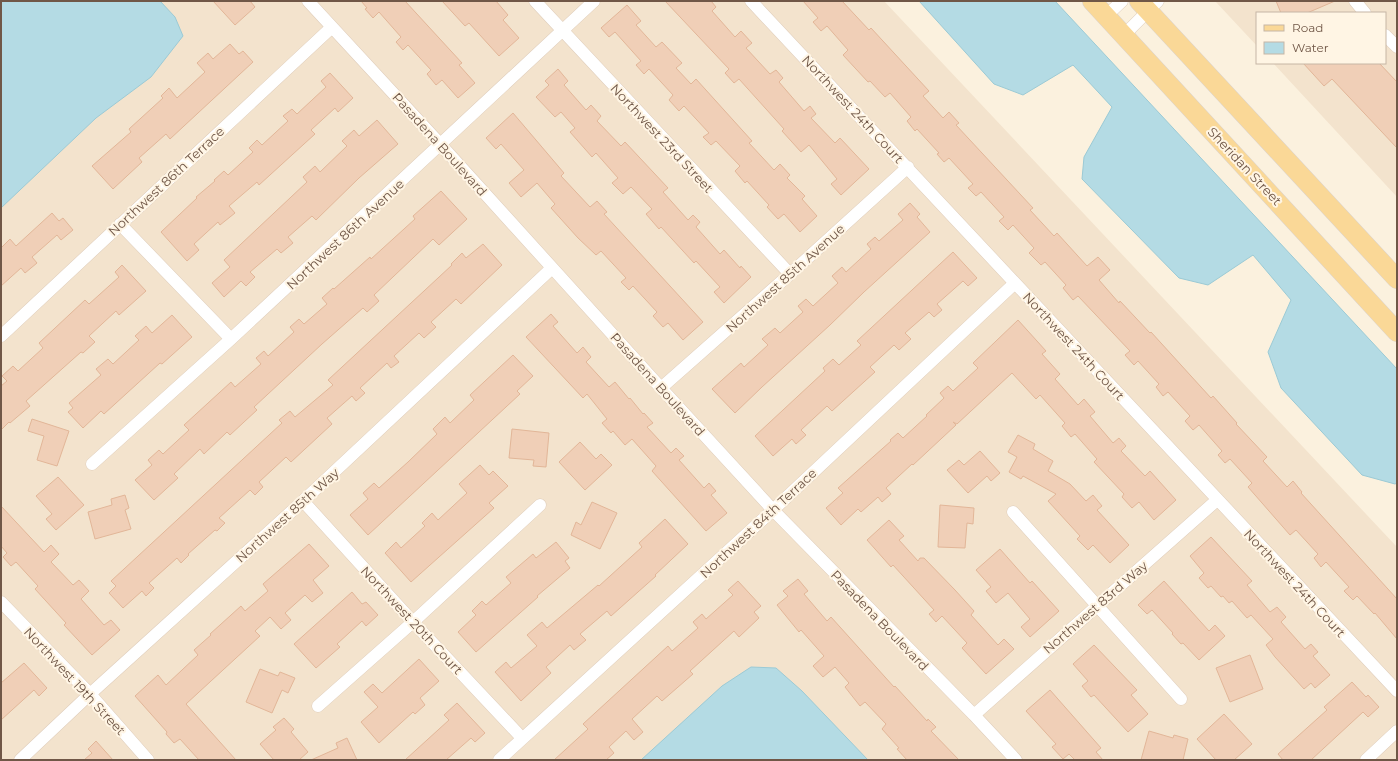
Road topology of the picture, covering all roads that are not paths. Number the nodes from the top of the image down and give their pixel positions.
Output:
1 (308, 1) edge
2 (535, 1) edge
3 (594, 1) edge
4 (751, 1) edge
5 (1092, 1) edge
6 (1122, 1) edge
7 (1355, 1) edge
8 (1148, 4) edge
9 (1364, 12) edge
10 (1106, 16) junction
11 (332, 27) junction
12 (562, 31) junction
13 (1124, 35) junction
14 (1386, 35) edge
15 (1397, 48) edge
16 (441, 145) junction
17 (908, 167) junction
18 (120, 224) junction
19 (552, 268) junction
20 (790, 274) junction
21 (1397, 279) edge
22 (1015, 284) junction
23 (1397, 332) edge
24 (1, 336) edge
25 (231, 339) junction
26 (661, 388) junction
27 (92, 464) dead end
28 (1217, 500) junction
29 (303, 501) junction
30 (540, 505) dead end
31 (773, 510) junction
32 (1013, 512) dead end
33 (1, 602) edge
34 (1096, 606) junction
35 (413, 622) junction
36 (1397, 691) edge
37 (90, 694) junction
38 (1181, 699) dead end
39 (318, 706) dead end
40 (974, 715) junction
41 (1397, 731) edge
42 (522, 738) junction
43 (20, 760) edge
44 (148, 760) edge
45 (499, 760) edge
46 (1016, 760) edge
47 (1366, 760) edge

1 - 11 street, Pasadena Boulevard
2 - 12 street, Northwest 23rd Street
3 - 12 street, Northwest 86th Avenue
4 - 17 street, Northwest 24th Court
5 - 10 main road, Sheridan Street
6 - 10 street
7 - 9 street
8 - 13 street
8 - 21 main road
10 - 13 main road, Sheridan Street
11 - 16 street, Pasadena Boulevard
11 - 18 street, Northwest 86th Terrace
12 - 16 street, Northwest 86th Avenue
12 - 20 street, Northwest 23rd Street
13 - 23 main road, Sheridan Street
14 - 15 street
16 - 19 street, Pasadena Boulevard
16 - 25 street, Northwest 86th Avenue
17 - 20 street, Northwest 85th Avenue
17 - 22 street, Northwest 24th Court
18 - 24 street, Northwest 86th Terrace
18 - 25 street
19 - 26 street, Pasadena Boulevard
19 - 29 street, Northwest 85th Way
20 - 26 street, Northwest 85th Avenue
22 - 28 street, Northwest 24th Court
22 - 31 street, Northwest 84th Terrace
25 - 27 street, Northwest 86th Avenue
26 - 31 street, Pasadena Boulevard
28 - 34 street, Northwest 83rd Way
28 - 36 street, Northwest 24th Court
29 - 35 street, Northwest 20th Court
29 - 37 street, Northwest 85th Way
30 - 35 street
31 - 40 street, Pasadena Boulevard
31 - 42 street, Northwest 84th Terrace
32 - 34 street
33 - 37 street, Northwest 19th Street
34 - 38 street
34 - 40 street, Northwest 83rd Way
35 - 39 street
35 - 42 street, Northwest 20th Court
37 - 43 street, Northwest 85th Way
37 - 44 street, Northwest 19th Street
40 - 46 street, Pasadena Boulevard
41 - 47 street
42 - 45 street, Northwest 84th Terrace

